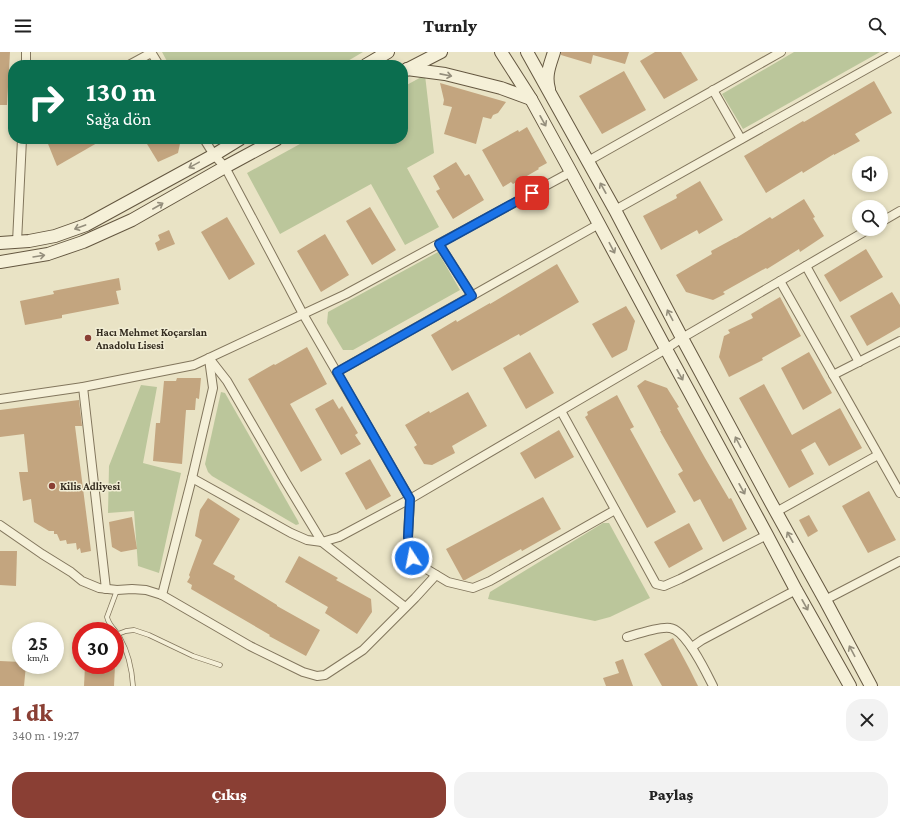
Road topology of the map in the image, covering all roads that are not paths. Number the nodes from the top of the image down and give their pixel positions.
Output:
1 (151, 52) edge
2 (388, 52) edge
3 (441, 52) edge
4 (501, 52) edge
5 (526, 52) edge
6 (554, 52) edge
7 (781, 52) edge
8 (897, 52) edge
9 (137, 60) edge
10 (374, 60) edge
11 (408, 68) edge
12 (408, 70) edge
13 (713, 90) junction
14 (531, 98) junction
15 (552, 98) junction
16 (741, 139) junction
17 (22, 144) edge
18 (207, 144) edge
19 (232, 144) edge
20 (268, 144) edge
21 (214, 155) junction
22 (588, 161) junction
23 (225, 167) junction
24 (572, 172) junction
25 (615, 210) junction
26 (900, 211) edge
27 (888, 218) edge
28 (599, 224) junction
29 (857, 236) edge
30 (16, 242) junction
31 (0, 243) edge
32 (439, 244) junction
33 (0, 262) edge
34 (806, 266) junction
35 (780, 281) junction
36 (472, 296) junction
37 (303, 314) junction
38 (682, 338) junction
39 (900, 341) edge
40 (666, 349) junction
41 (209, 358) junction
42 (859, 362) junction
43 (337, 372) junction
44 (833, 375) junction
45 (83, 387) junction
46 (0, 399) edge
47 (561, 411) junction
48 (878, 455) junction
49 (192, 478) junction
50 (900, 493) edge
51 (410, 499) junction
52 (615, 510) junction
53 (776, 512) junction
54 (0, 525) edge
55 (767, 535) junction
56 (322, 542) junction
57 (900, 561) edge
58 (436, 575) junction
59 (106, 589) junction
60 (117, 590) junction
61 (796, 590) junction
62 (162, 595) junction
63 (825, 600) junction
64 (406, 607) junction
65 (109, 622) edge
66 (124, 632) edge
67 (627, 636) dead end
68 (124, 645) edge
69 (692, 647) junction
70 (220, 665) dead end
71 (133, 686) edge
72 (713, 686) edge
73 (850, 686) edge
74 (870, 686) edge

1 - 9 street
2 - 10 street
3 - 11 street
4 - 14 street
5 - 15 street
6 - 15 street
7 - 13 street
8 - 16 street
12 -> 14 street
13 - 16 street
13 - 22 street
14 -> 24 street
15 - 22 street
16 - 25 street
17 - 30 street
18 - 21 street
19 - 21 street
20 - 23 street
21 - 23 street
21 -> 30 street
25 -> 22 street
33 -> 23 street
23 - 37 street
24 - 28 street
24 - 32 street
38 -> 25 street
26 - 27 street
28 - 36 street
28 -> 40 street
29 - 34 street
30 - 31 street
32 - 36 street
32 - 37 street
34 - 35 street
34 - 42 street
35 - 38 street
35 - 44 street
36 - 43 street
37 - 41 street
37 - 43 street
38 - 40 street
53 -> 38 street
39 - 42 street
40 - 47 street
40 -> 55 street
41 - 45 street
41 - 49 street
41 - 56 street
42 - 44 street
43 - 51 street
44 - 48 street
45 - 46 street
45 - 59 street
47 - 51 street
47 - 52 street
48 - 50 street
48 - 53 street
49 - 56 street
49 - 62 street
51 - 56 street
51 - 58 street
52 - 55 street
52 - 58 street
63 -> 53 street
54 - 59 street
55 - 61 street
56 - 64 street
57 - 63 street
58 - 64 street
59 - 60 street
60 - 62 street
60 - 65 lane
61 - 69 street
61 -> 73 street
62 - 64 street
74 -> 63 street
66 - 70 lane
67 - 69 street
68 - 71 lane
69 - 72 street

